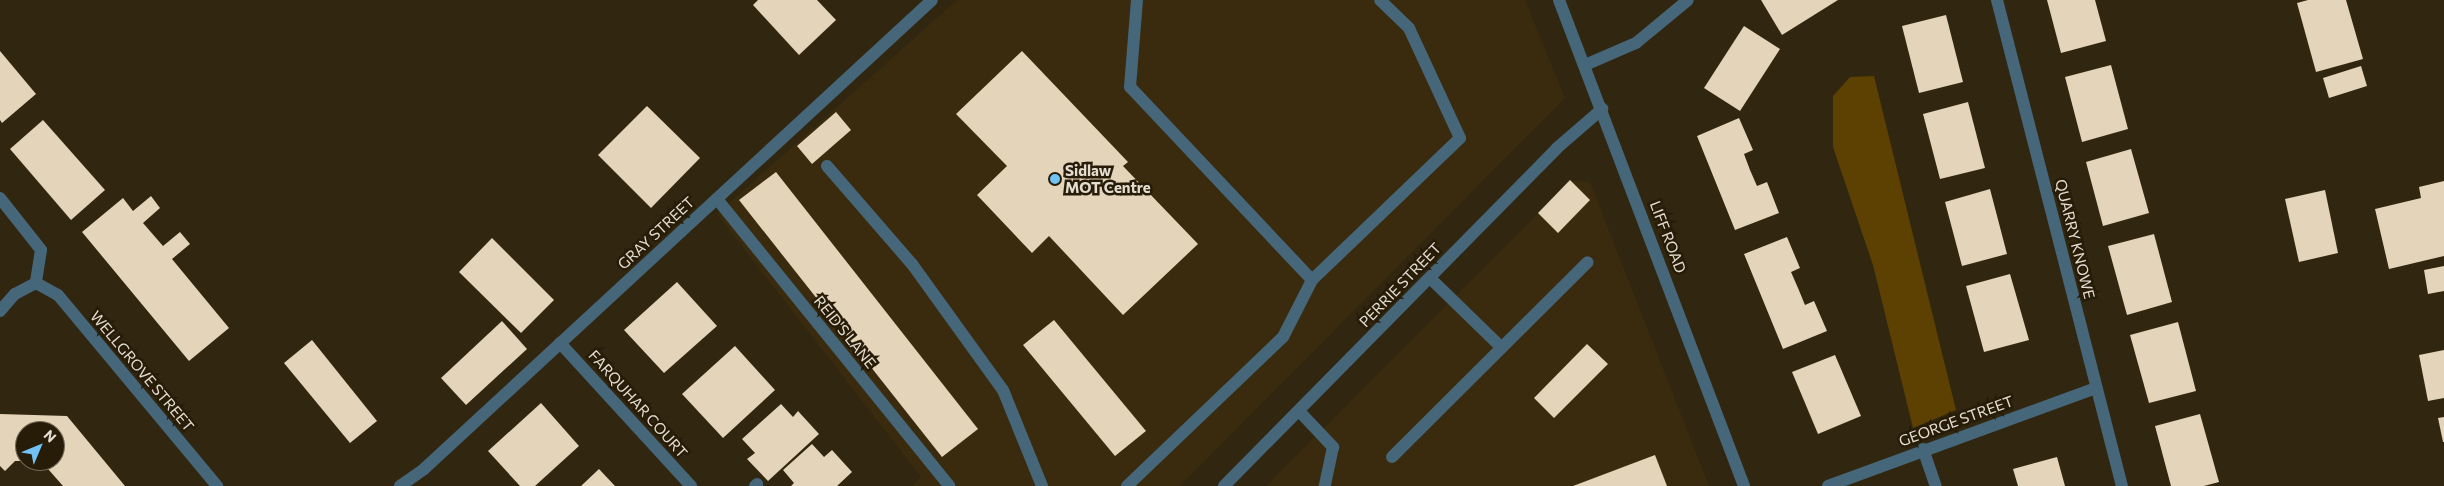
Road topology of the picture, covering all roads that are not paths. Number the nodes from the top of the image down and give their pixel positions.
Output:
1 (932, 0) edge
2 (1137, 0) edge
3 (1380, 0) edge
4 (1559, 0) edge
5 (1688, 0) edge
6 (1998, 0) edge
7 (1585, 65) junction
8 (1602, 109) junction
9 (827, 166) dead end
10 (0, 198) edge
11 (717, 199) junction
12 (1588, 262) dead end
13 (1430, 278) junction
14 (1312, 280) junction
15 (36, 283) junction
16 (0, 311) edge
17 (560, 343) junction
18 (1502, 348) junction
19 (2096, 388) junction
20 (1298, 411) junction
21 (1924, 449) junction
22 (1392, 457) dead end
23 (217, 486) edge
24 (400, 486) edge
25 (691, 486) edge
26 (949, 486) edge
27 (1042, 486) edge
28 (1127, 486) edge
29 (1224, 486) edge
30 (1325, 486) edge
31 (1744, 486) edge
32 (1828, 486) edge
33 (1936, 486) edge
34 (2122, 486) edge

1 - 11 street, GRAY STREET
2 - 14 street
3 - 14 street
4 - 7 street, LIFF ROAD
5 - 7 street
6 - 19 street, QUARRY KNOWE
7 - 8 street, LIFF ROAD
8 - 13 street, PERRIE STREET
8 - 31 street, LIFF ROAD
9 - 27 street
10 - 15 street
11 - 17 street, GRAY STREET
11 - 26 street, REID'S LANE
12 - 18 street
13 - 18 street
13 - 20 street, PERRIE STREET
14 - 28 street
15 - 16 street
15 - 23 street, WELLGROVE STREET
17 - 24 street, GRAY STREET
17 - 25 street, FARQUHAR COURT
18 - 22 street
19 - 21 street, GEORGE STREET
19 - 34 street, QUARRY KNOWE
20 - 29 street, PERRIE STREET
20 - 30 street
21 - 32 street, GEORGE STREET
21 - 33 street

